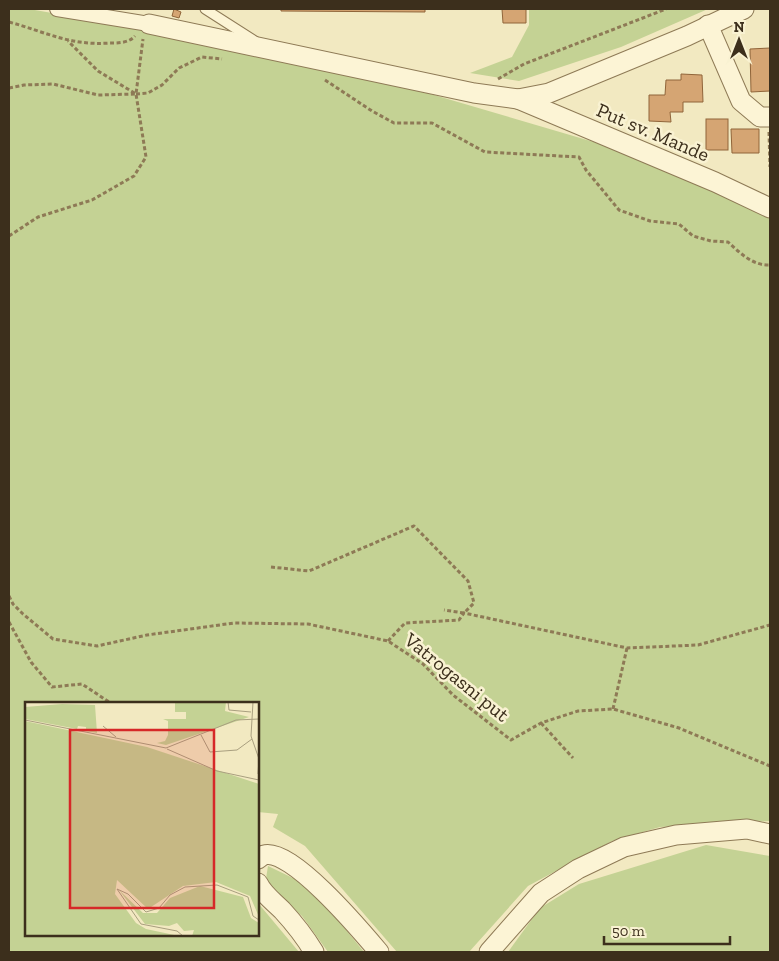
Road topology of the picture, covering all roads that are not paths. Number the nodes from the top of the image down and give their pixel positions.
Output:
1 (57, 9) edge
2 (205, 9) edge
3 (744, 9) edge
4 (147, 24) joint
5 (708, 25) junction
6 (266, 48) junction
7 (518, 99) junction
8 (770, 117) edge
9 (770, 208) edge
10 (770, 834) edge
11 (259, 858) edge
12 (259, 885) edge
13 (314, 952) edge
14 (379, 952) edge
15 (489, 952) edge

1 - 4 street
2 - 6 lane
3 - 5 street
4 - 6 street
5 - 7 street
5 - 8 street
6 - 7 street
7 - 9 street, Put sv. Mande
10 - 15 street
11 - 14 street
12 - 13 street

